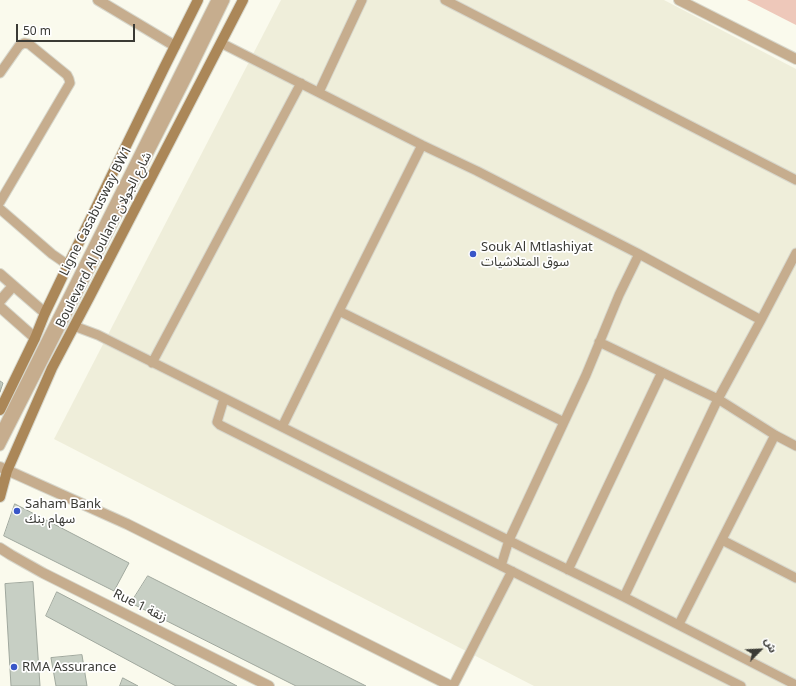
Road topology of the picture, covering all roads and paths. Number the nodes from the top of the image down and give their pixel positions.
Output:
1 (98, 0) edge
2 (198, 0) edge
3 (216, 0) edge
4 (225, 0) edge
5 (243, 0) edge
6 (362, 0) edge
7 (445, 0) edge
8 (679, 0) edge
9 (221, 43) junction
10 (175, 46) junction
11 (796, 59) edge
12 (0, 73) edge
13 (301, 83) junction
14 (319, 92) junction
15 (422, 145) junction
16 (796, 180) edge
17 (0, 202) edge
18 (0, 209) edge
19 (796, 253) edge
20 (639, 254) junction
21 (68, 266) junction
22 (0, 274) edge
23 (13, 286) junction
24 (0, 301) edge
25 (0, 307) edge
26 (339, 311) junction
27 (45, 313) junction
28 (761, 320) junction
29 (74, 326) junction
30 (35, 338) junction
31 (599, 342) junction
32 (152, 363) junction
33 (662, 372) junction
34 (224, 399) junction
35 (718, 399) junction
36 (0, 410) edge
37 (564, 422) junction
38 (282, 427) junction
39 (0, 432) edge
40 (775, 435) junction
41 (0, 446) edge
42 (796, 446) edge
43 (4, 469) edge
44 (0, 497) edge
45 (509, 540) junction
46 (722, 540) junction
47 (0, 548) edge
48 (501, 566) junction
49 (568, 570) junction
50 (512, 571) junction
51 (796, 578) edge
52 (624, 597) junction
53 (679, 624) junction
54 (796, 685) edge
55 (269, 686) edge
56 (452, 686) edge
57 (741, 686) edge

1 - 10 street
2 - 10 main road, Boulevard Al Joulane شارع الجولان
3 - 39 lane, Ligne Casabusway BW1
4 - 41 lane, Ligne Casabusway BW1
5 - 9 main road, Boulevard Al Joulane شارع الجولان
6 - 14 lane
7 - 16 lane
8 - 11 street
9 - 13 lane
9 - 29 main road, Boulevard Al Joulane شارع الجولان
10 - 21 main road, Boulevard Al Joulane شارع الجولان
12 - 17 lane
13 - 14 lane
13 - 32 lane
14 - 15 lane
15 - 20 lane
15 - 26 lane
18 - 21 lane
19 - 28 lane
20 - 28 lane
20 - 31 lane
21 - 27 main road, Boulevard Al Joulane شارع الجولان
22 - 23 street
23 - 24 street
23 - 27 street
25 - 30 street
26 - 37 lane
26 - 38 lane
27 - 30 main road, Boulevard Al Joulane شارع الجولان
28 - 35 lane
29 - 32 lane
29 - 43 main road, Boulevard Al Joulane شارع الجولان
30 - 36 main road, Boulevard Al Joulane شارع الجولان
31 - 33 lane
31 - 37 lane
32 - 34 lane
33 - 35 lane
33 - 49 lane
34 - 38 lane
34 - 48 lane
35 - 40 lane
35 - 52 lane
37 - 45 lane
38 - 45 lane
40 - 42 lane
40 - 46 lane
43 - 44 main road, Boulevard Al Joulane شارع الجولان
43 - 56 street
45 - 48 lane
45 - 49 lane
46 - 51 lane
46 - 53 lane
47 - 55 street, Rue 1 زنقة
48 - 50 lane
49 - 52 lane
50 - 56 lane
50 - 57 lane
52 - 53 lane
53 - 54 lane

